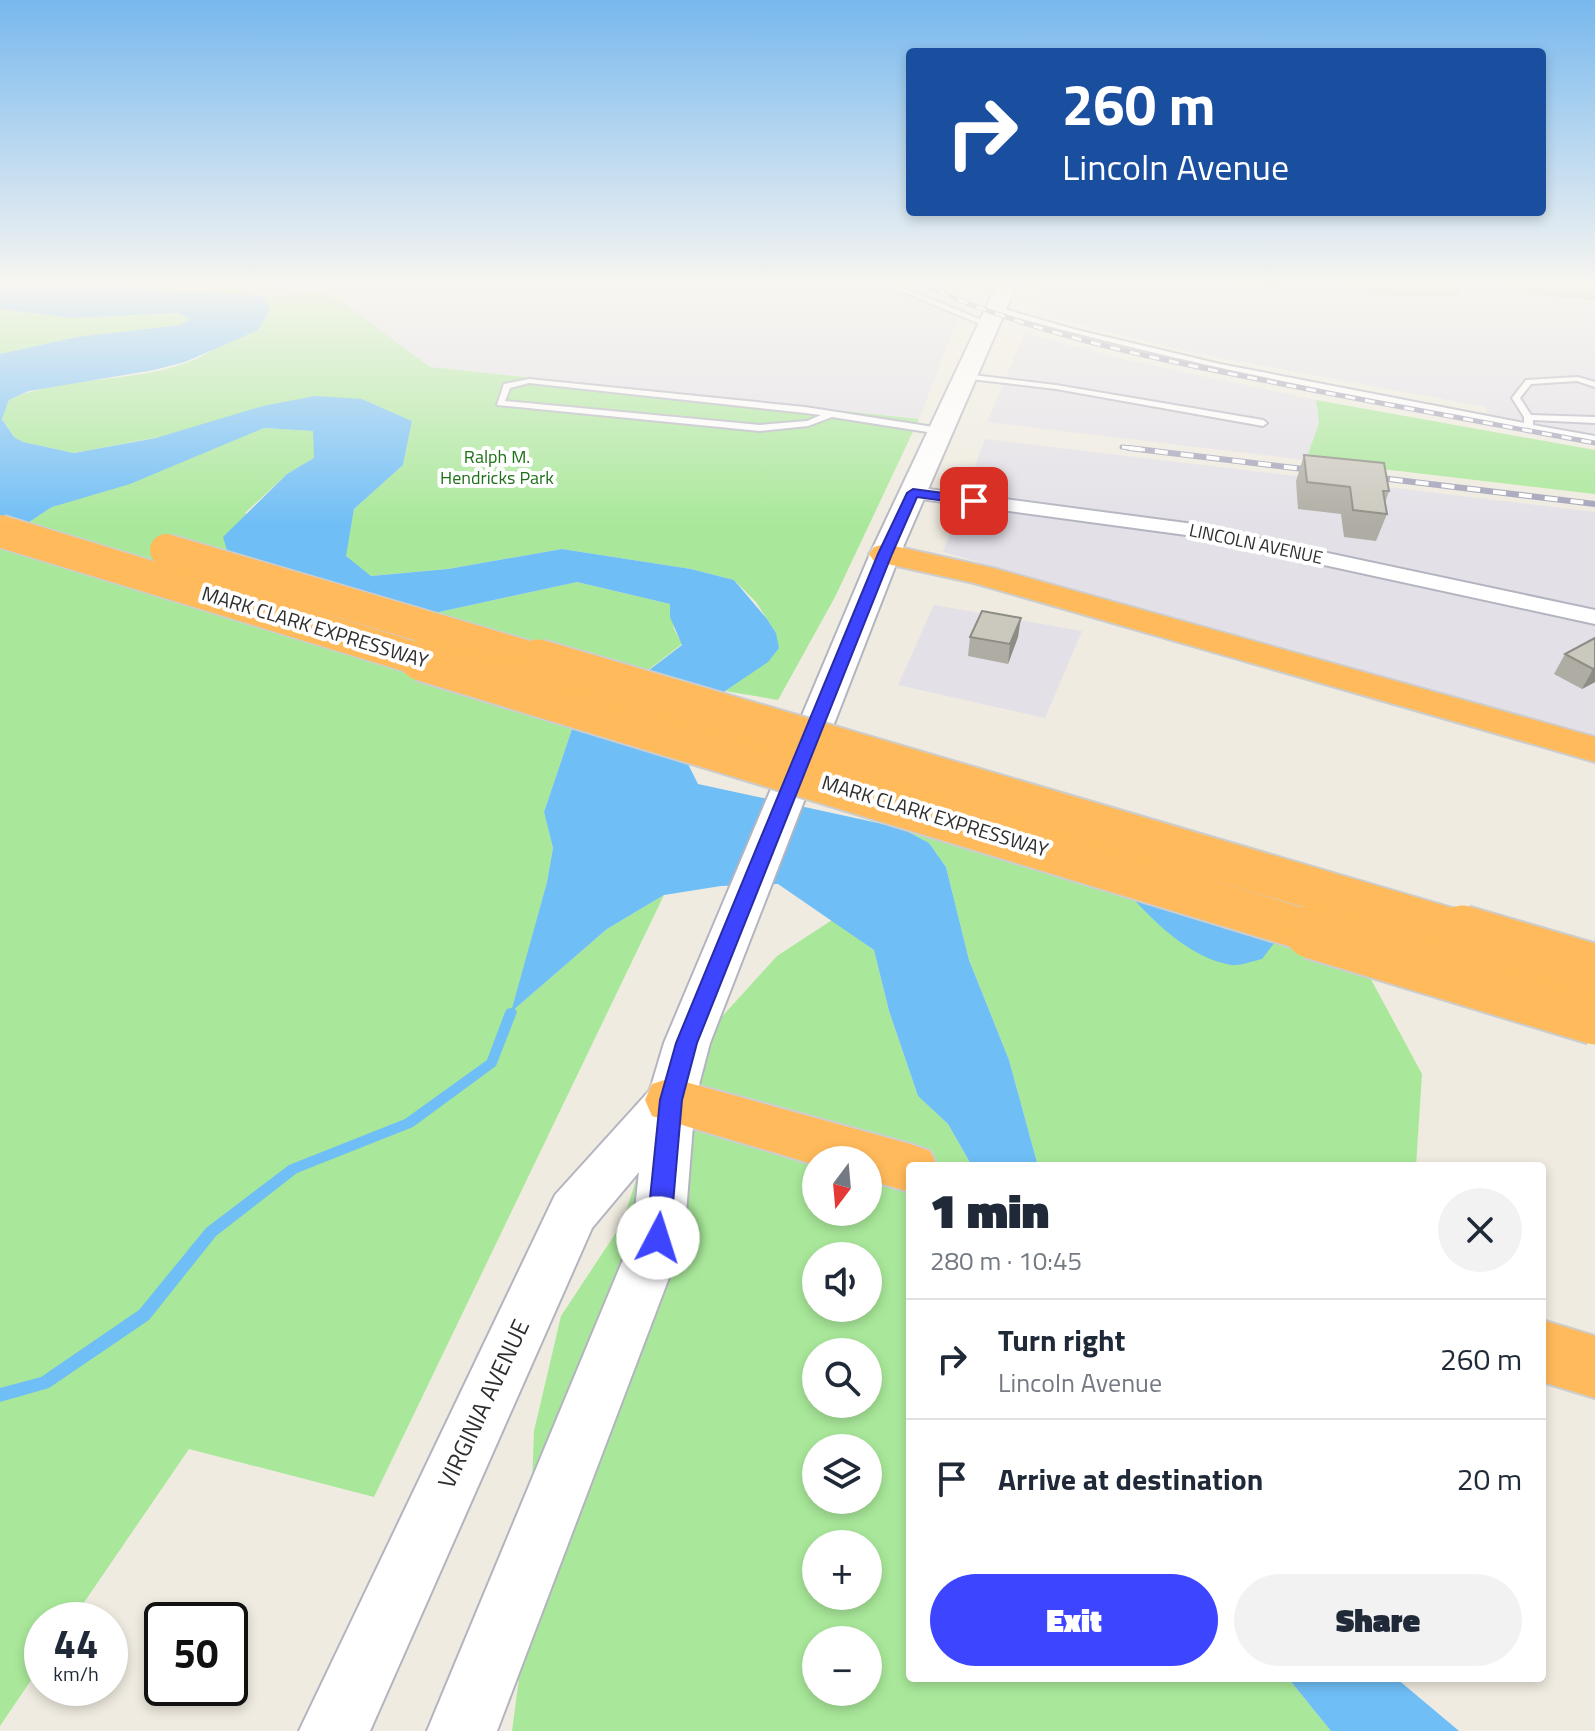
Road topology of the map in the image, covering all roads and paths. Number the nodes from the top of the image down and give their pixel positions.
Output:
1 (971, 365) edge
2 (1209, 365) edge
3 (965, 376) junction
4 (1595, 385) edge
5 (832, 414) junction
6 (1595, 420) edge
7 (1528, 422) junction
8 (1263, 423) dead end
9 (940, 431) junction
10 (1595, 439) edge
11 (913, 493) junction
12 (0, 501) edge
13 (0, 531) edge
14 (885, 554) junction
15 (1595, 617) edge
16 (1595, 750) edge
17 (1595, 971) edge
18 (1595, 1018) edge
19 (671, 1100) junction
20 (906, 1167) edge
21 (1546, 1352) edge
22 (1595, 1367) edge
23 (334, 1731) edge
24 (462, 1731) edge

1 - 3 main road, VIRGINIA AVENUE
2 - 7 lane
3 - 8 lane
3 - 9 main road, VIRGINIA AVENUE
4 - 7 lane
5 - 5 lane
5 - 9 lane
6 - 7 lane
7 - 10 lane
9 - 11 main road, VIRGINIA AVENUE
11 - 14 main road, VIRGINIA AVENUE
11 - 15 street, LINCOLN AVENUE
12 - 17 highway, MARK CLARK EXPRESSWAY, bridge
13 - 18 highway, MARK CLARK EXPRESSWAY, bridge
14 - 16 highway
14 - 19 main road, VIRGINIA AVENUE, bridge
19 - 20 highway
19 - 23 main road, VIRGINIA AVENUE
19 - 24 main road, VIRGINIA AVENUE
21 - 22 highway

